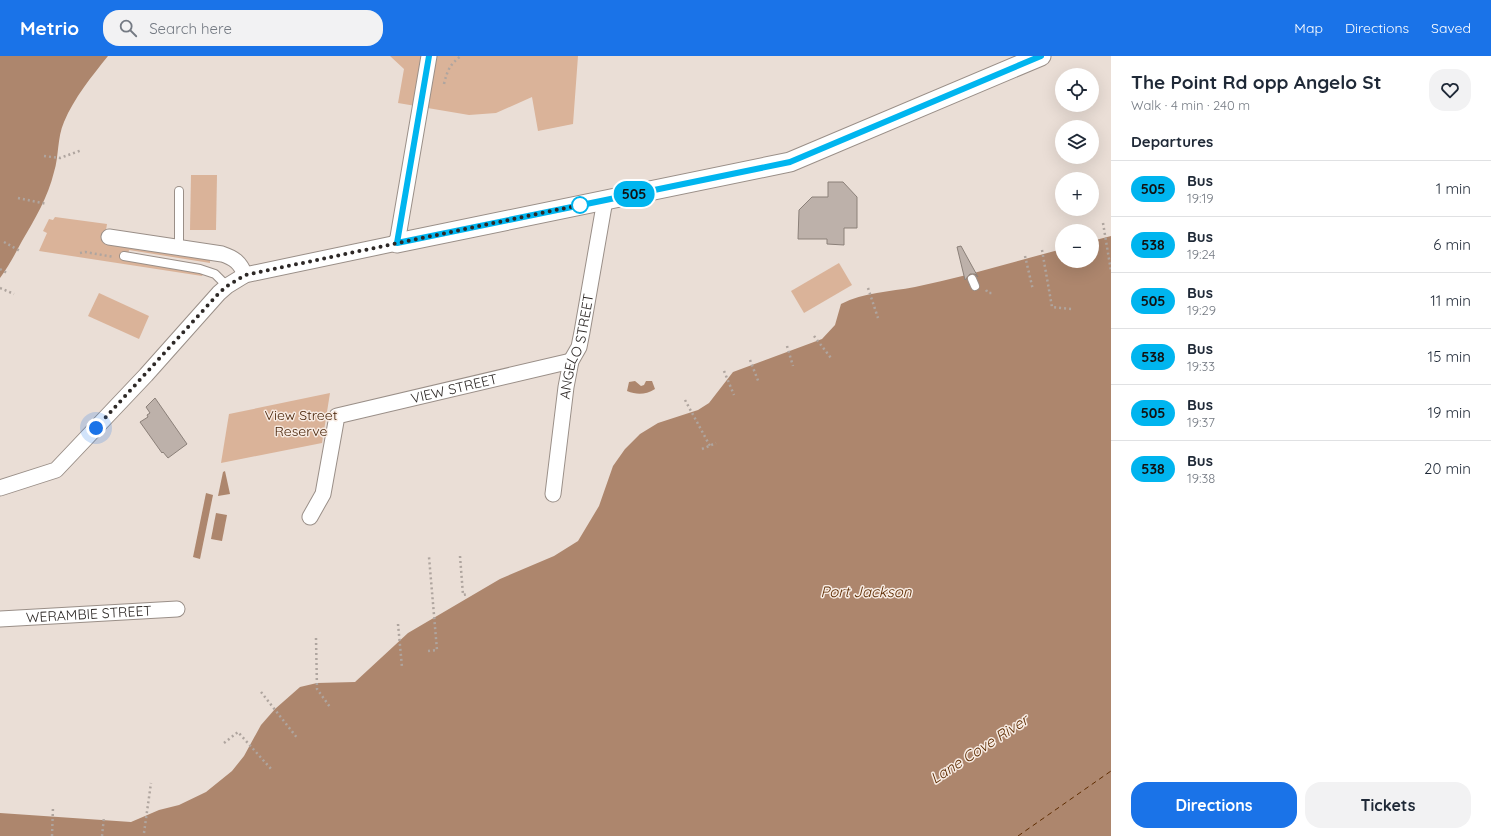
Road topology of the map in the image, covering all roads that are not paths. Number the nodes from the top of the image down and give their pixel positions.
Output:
1 (429, 56) edge
2 (1041, 56) edge
3 (180, 191) dead end
4 (605, 200) junction
5 (109, 236) dead end
6 (397, 243) junction
7 (179, 247) junction
8 (124, 256) road end
9 (245, 275) junction
10 (227, 286) junction
11 (571, 361) junction
12 (0, 488) edge
13 (553, 494) dead end
14 (310, 517) dead end
15 (177, 609) dead end
16 (0, 619) edge

1 - 6 street
2 - 4 street
3 - 7 lane
4 - 6 street
4 - 11 street, ANGELO STREET
5 - 7 street
6 - 9 street
7 - 9 street
8 - 10 lane
9 - 10 street
10 - 12 street
11 - 13 street, ANGELO STREET
11 - 14 street, VIEW STREET
15 - 16 street, WERAMBIE STREET

